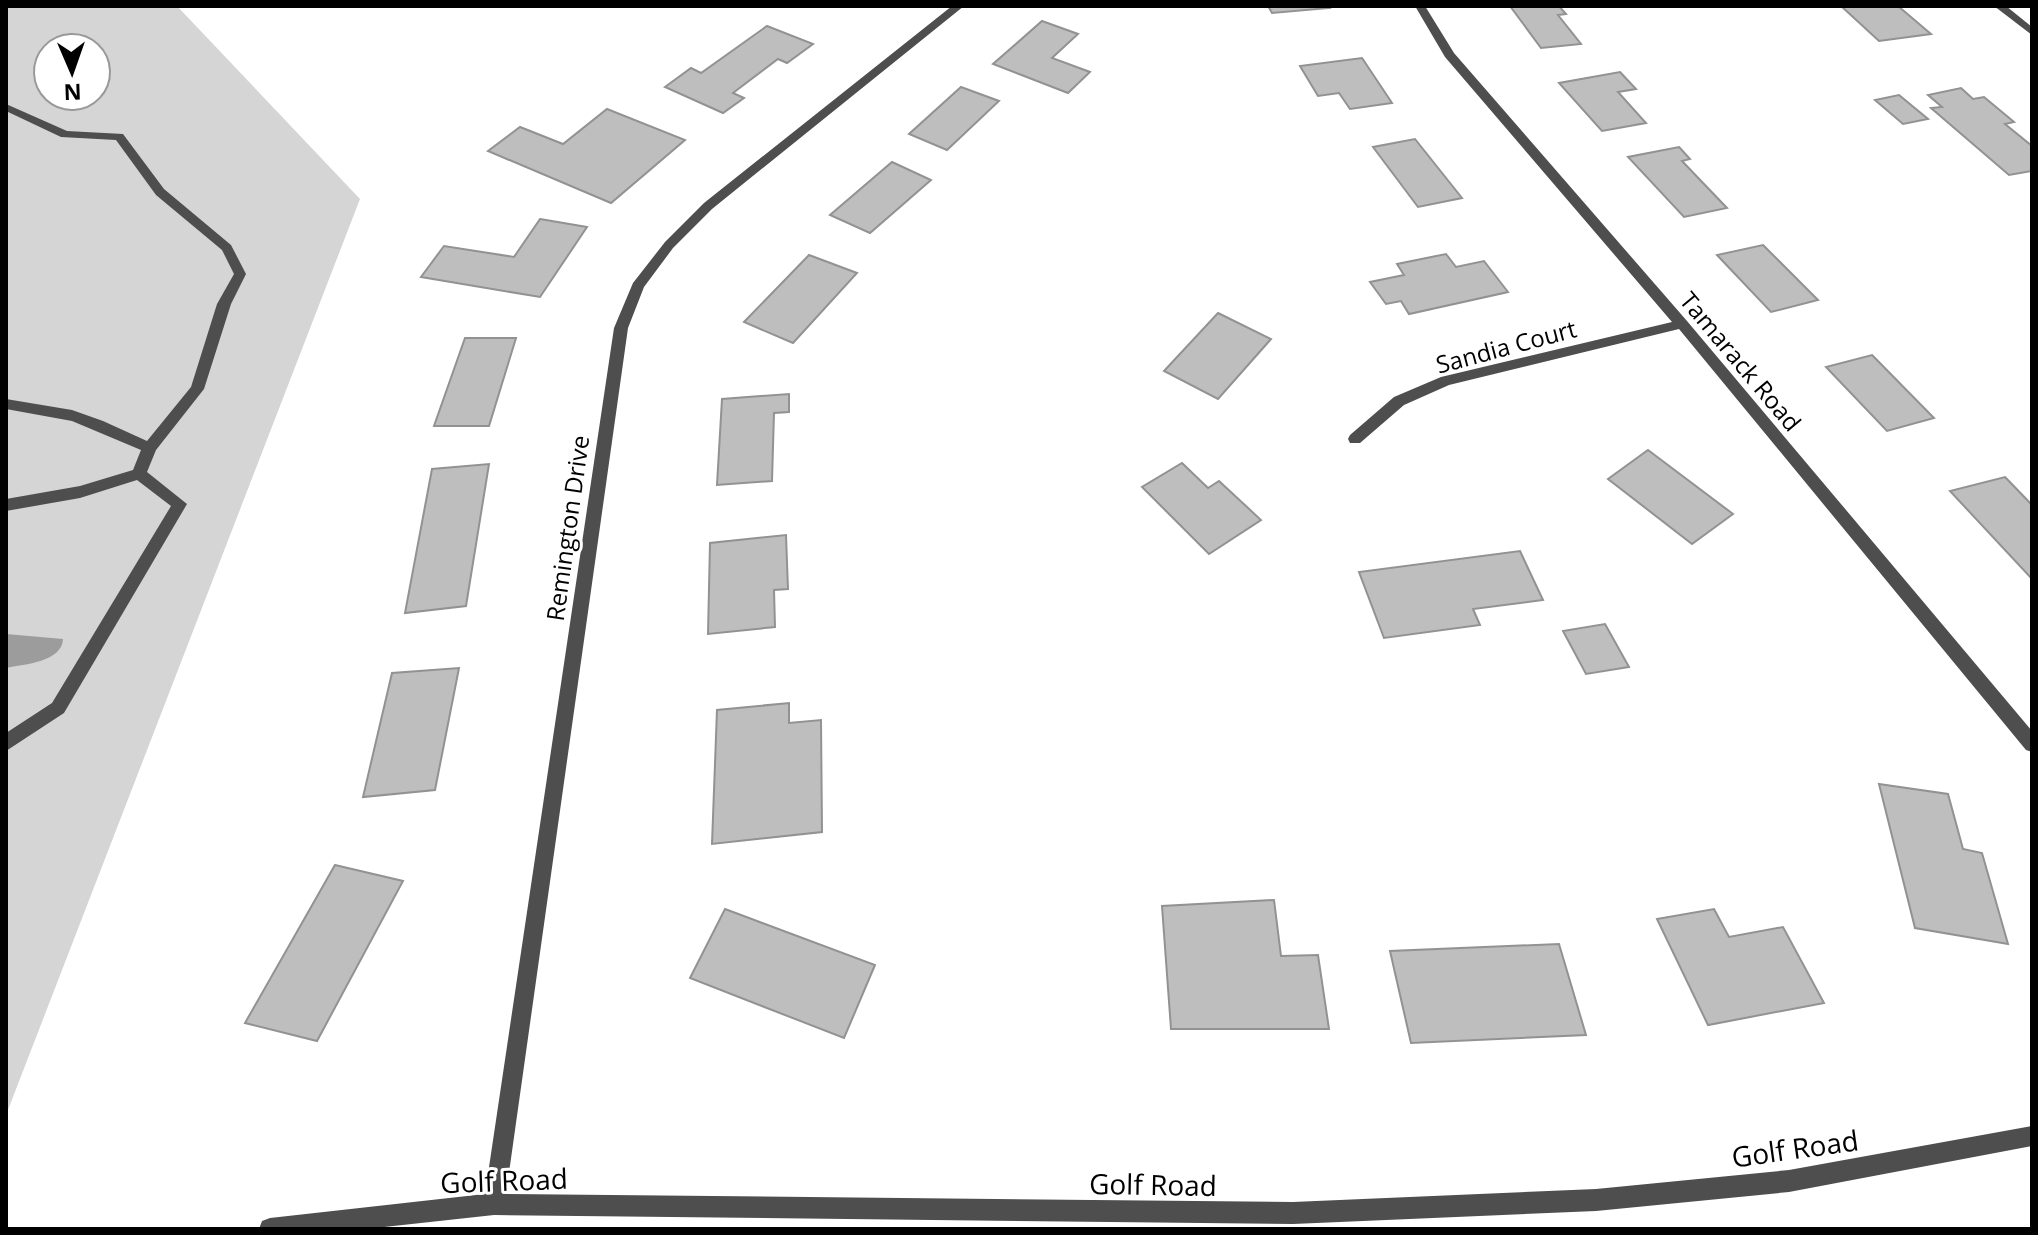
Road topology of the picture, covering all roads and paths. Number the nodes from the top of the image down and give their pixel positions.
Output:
1 (959, 6) edge
2 (1420, 6) edge
3 (1999, 6) edge
4 (2032, 32) edge
5 (6, 107) edge
6 (1682, 324) junction
7 (6, 404) edge
8 (1355, 439) dead end
9 (150, 447) junction
10 (139, 474) junction
11 (6, 505) edge
12 (6, 743) edge
13 (2032, 744) edge
14 (2032, 1136) edge
15 (494, 1204) junction
16 (270, 1229) edge

1 - 15 street, Remington Drive
2 - 6 street, Tamarack Road
3 - 4 street
5 - 9 street
6 - 8 street, Sandia Court
6 - 13 street, Tamarack Road
7 - 9 street
9 - 10 street
10 - 11 street
10 - 12 street
14 - 15 street, Golf Road
15 - 16 street, Golf Road

